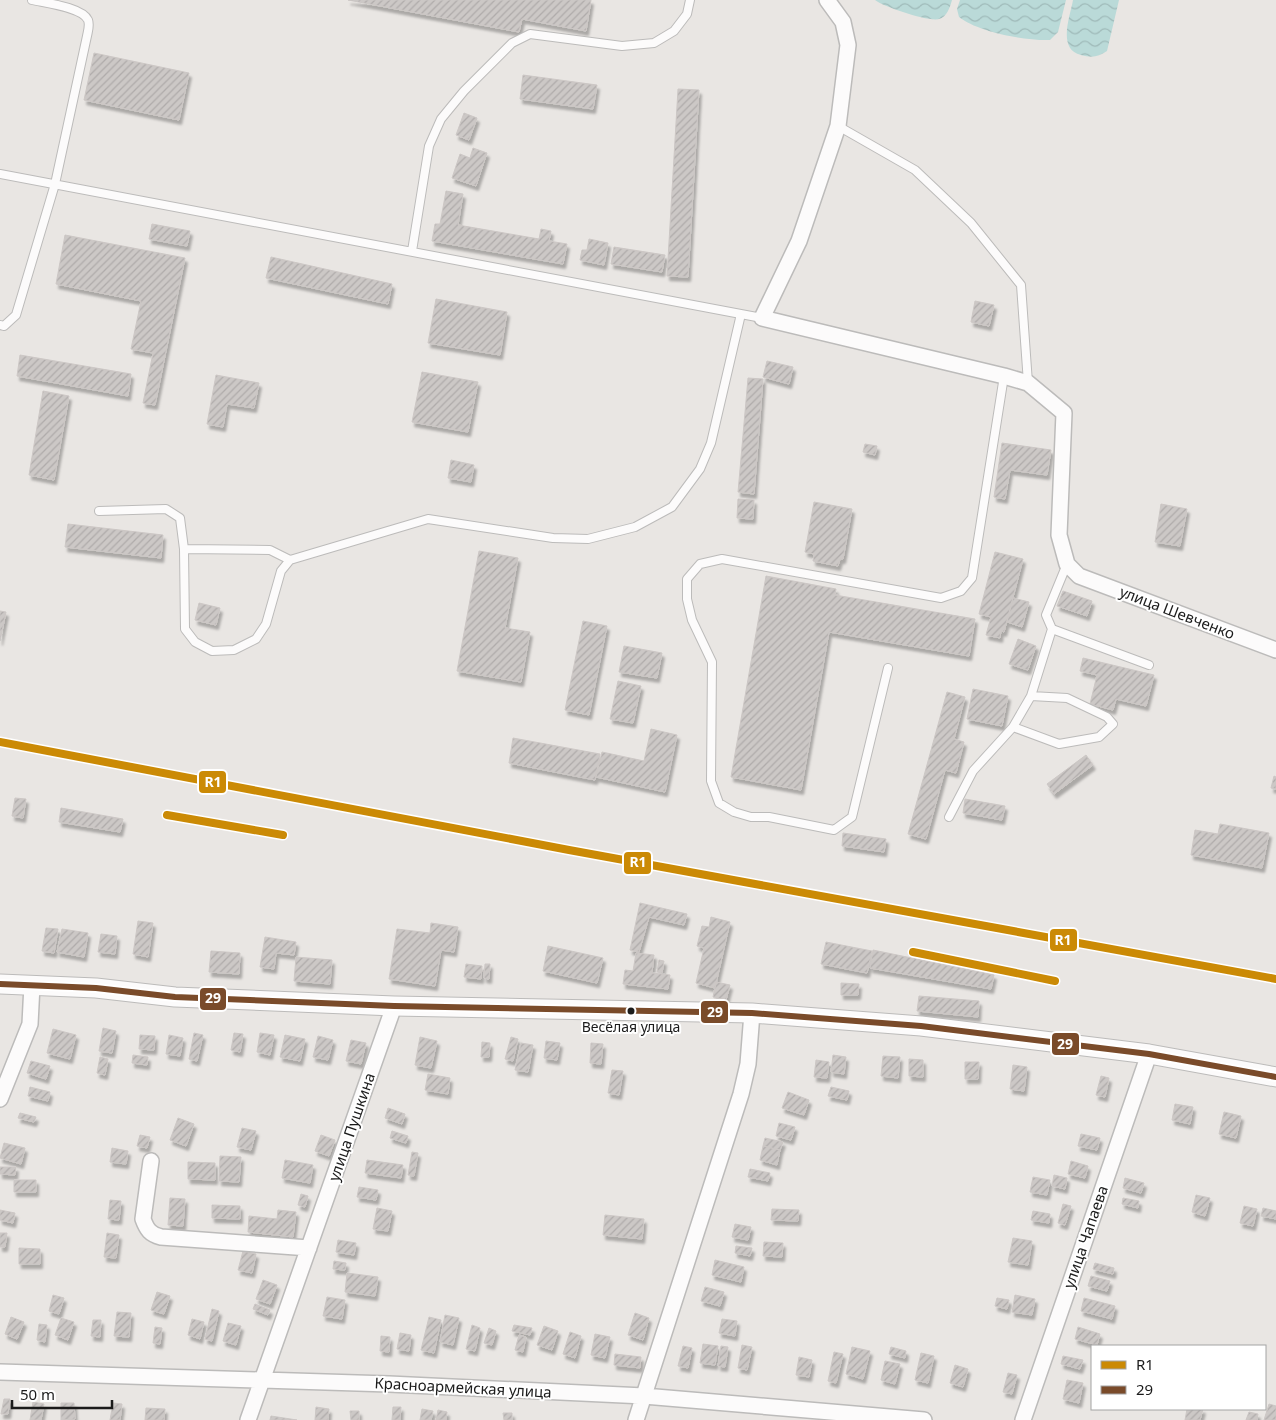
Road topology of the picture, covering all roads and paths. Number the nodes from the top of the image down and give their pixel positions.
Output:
1 (32, 0) edge
2 (690, 0) edge
3 (827, 0) edge
4 (838, 126) junction
5 (0, 174) edge
6 (55, 184) junction
7 (412, 251) junction
8 (741, 314) junction
9 (762, 318) junction
10 (0, 325) edge
11 (1004, 376) junction
12 (1028, 383) junction
13 (99, 511) dead end
14 (184, 549) junction
15 (290, 560) junction
16 (1067, 564) junction
17 (1052, 629) junction
18 (1276, 650) edge
19 (1149, 665) dead end
20 (888, 668) dead end
21 (1031, 696) junction
22 (1013, 727) junction
23 (949, 817) dead end
24 (0, 984) edge
25 (32, 985) junction
26 (394, 1006) junction
27 (752, 1013) junction
28 (1149, 1054) junction
29 (1276, 1077) edge
30 (0, 1099) edge
31 (151, 1162) dead end
32 (310, 1248) junction
33 (0, 1372) edge
34 (262, 1381) junction
35 (644, 1396) junction
36 (248, 1420) edge
37 (636, 1420) edge
38 (924, 1420) edge
39 (1023, 1420) edge

1 - 6 lane
2 - 7 lane
3 - 4 street
4 - 9 street
4 - 12 lane
5 - 6 lane
6 - 7 lane
6 - 10 lane
7 - 8 lane
8 - 9 lane
8 - 15 lane
9 - 11 street
11 - 12 street
11 - 20 lane
12 - 16 street
13 - 14 lane
14 - 15 lane
14 - 15 lane
16 - 17 lane
16 - 18 street, улица Шевченко
17 - 19 lane
17 - 21 lane
21 - 22 lane
21 - 22 lane
22 - 23 lane
24 - 25 street
25 - 26 street
25 - 30 street
26 - 27 street
26 - 32 street, улица Пушкина
27 - 28 street
27 - 35 street
28 - 29 street
28 - 39 street, улица Чапаева
31 - 32 street
32 - 34 street, улица Пушкина
33 - 34 street, Красноармейская улица
34 - 35 street, Красноармейская улица
34 - 36 street, улица Пушкина
35 - 37 street
35 - 38 street, Красноармейская улица

